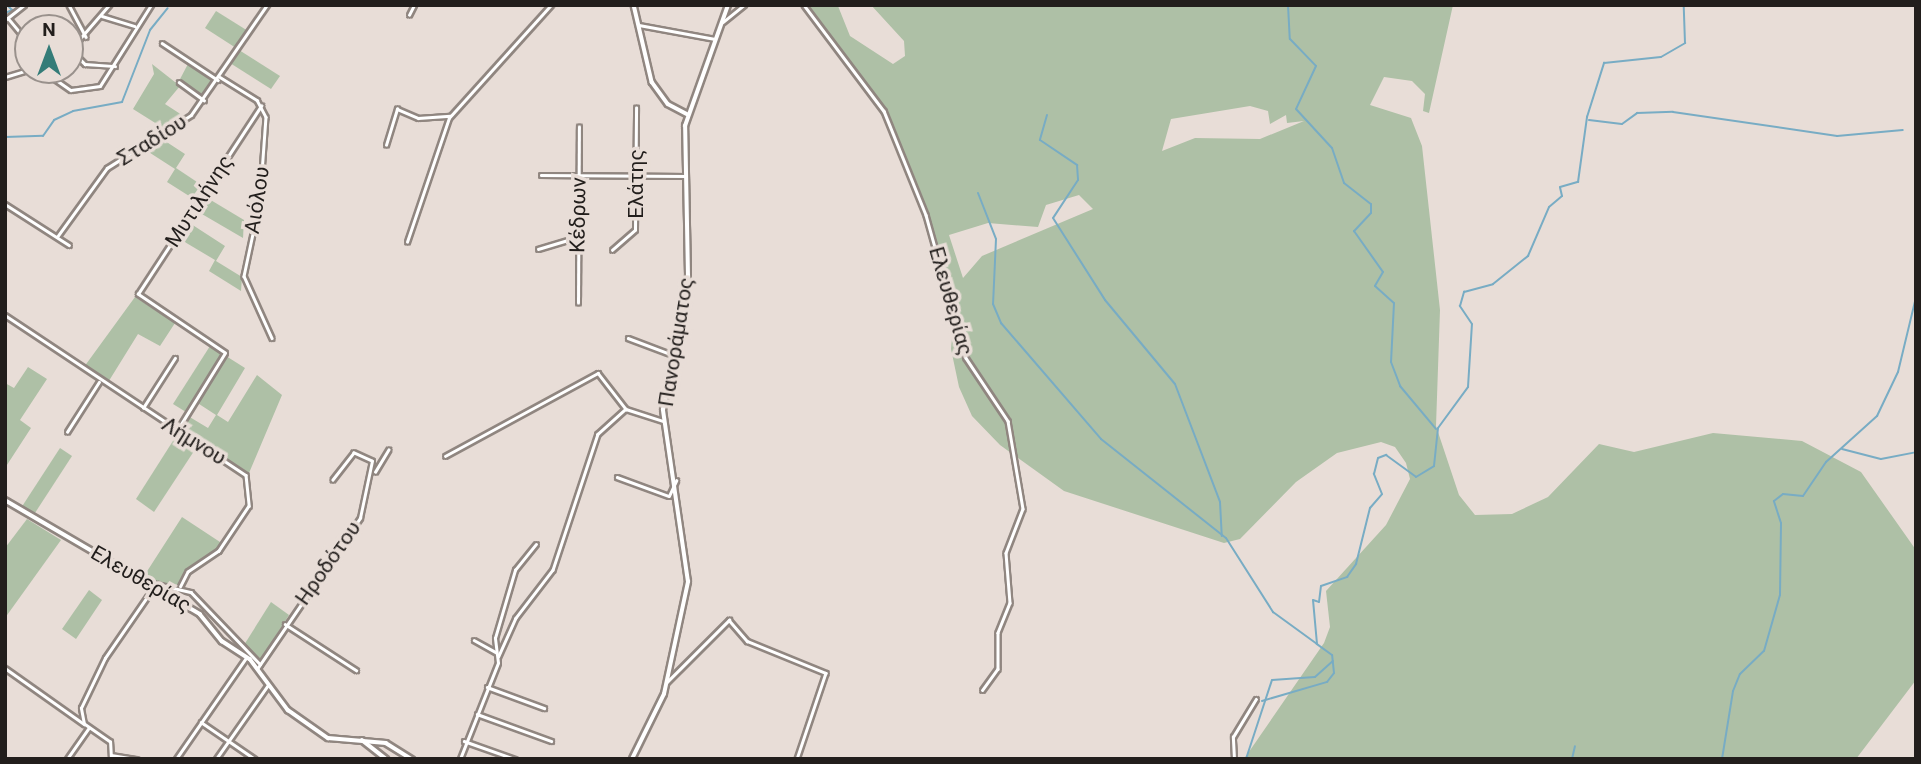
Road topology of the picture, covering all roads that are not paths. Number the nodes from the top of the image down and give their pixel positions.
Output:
1 (24, 5) edge
2 (69, 5) edge
3 (109, 5) edge
4 (151, 5) edge
5 (267, 5) edge
6 (414, 5) edge
7 (551, 5) edge
8 (634, 5) edge
9 (729, 5) edge
10 (744, 5) edge
11 (804, 5) edge
12 (409, 15) dead end
13 (102, 16) junction
14 (7, 19) edge
15 (722, 22) junction
16 (637, 25) junction
17 (134, 26) junction
18 (86, 37) joint
19 (715, 39) junction
20 (162, 43) dead end
21 (84, 63) edge
22 (114, 66) junction
23 (219, 78) junction
24 (179, 82) dead end
25 (59, 84) edge
26 (204, 100) junction
27 (261, 106) junction
28 (636, 108) dead end
29 (687, 114) junction
30 (450, 116) junction
31 (579, 127) dead end
32 (386, 145) dead end
33 (541, 175) dead end
34 (579, 175) junction
35 (636, 176) junction
36 (685, 176) junction
37 (5, 204) edge
38 (57, 237) junction
39 (578, 237) junction
40 (407, 242) dead end
41 (69, 244) dead end
42 (538, 249) dead end
43 (612, 250) dead end
44 (578, 303) dead end
45 (5, 315) edge
46 (272, 338) dead end
47 (628, 338) dead end
48 (673, 355) junction
49 (175, 358) dead end
50 (100, 381) junction
51 (143, 408) junction
52 (626, 409) junction
53 (664, 422) junction
54 (177, 430) junction
55 (66, 432) dead end
56 (388, 450) dead end
57 (445, 456) dead end
58 (373, 475) junction
59 (617, 477) dead end
60 (333, 480) dead end
61 (676, 481) junction
62 (5, 500) edge
63 (536, 544) dead end
64 (156, 584) junction
65 (181, 586) junction
66 (285, 624) junction
67 (474, 640) dead end
68 (499, 655) junction
69 (247, 656) junction
70 (259, 667) junction
71 (5, 668) edge
72 (356, 670) dead end
73 (667, 682) junction
74 (268, 685) junction
75 (487, 687) junction
76 (983, 690) dead end
77 (1256, 699) dead end
78 (544, 708) dead end
79 (477, 714) junction
80 (201, 722) junction
81 (84, 723) junction
82 (89, 728) junction
83 (362, 740) junction
84 (228, 741) junction
85 (466, 741) junction
86 (551, 741) dead end
87 (111, 757) edge
88 (384, 758) edge
89 (66, 759) edge
90 (137, 759) edge
91 (176, 759) edge
92 (216, 759) edge
93 (255, 759) edge
94 (412, 759) edge
95 (460, 759) edge
96 (515, 759) edge
97 (632, 759) edge
98 (797, 759) edge
99 (1234, 759) edge

1 - 14 street
2 - 18 street
3 - 13 street
4 - 17 street
5 - 23 street, Σταδίου
6 - 12 street
7 - 30 street
8 - 16 main road
9 - 15 main road, Πανοράματος
10 - 15 street
11 - 76 street, Ελευθερίας
13 - 17 street
13 - 18 street
15 - 19 main road, Πανοράματος
16 - 19 street
16 - 29 main road
17 - 22 street
19 - 29 main road, Πανοράματος
20 - 23 street
21 - 22 street
22 - 25 street
23 - 26 street, Σταδίου
23 - 27 street
24 - 26 street
26 - 38 street, Σταδίου
27 - 46 street, Αιόλου
27 - 54 street, Μυτιλήνης
28 - 35 street, Ελάτης
29 - 36 main road, Πανοράματος
30 - 32 street
30 - 40 street
31 - 34 street, Κέδρων
33 - 34 street
34 - 35 street
34 - 39 street, Κέδρων
35 - 36 street
35 - 43 street, Ελάτης
36 - 48 main road, Πανοράματος
37 - 38 street
38 - 41 street
39 - 42 street
39 - 44 street, Κέδρων
45 - 50 street, Λήμνου
47 - 48 street
48 - 53 main road, Πανοράματος
49 - 51 street
50 - 51 street, Λήμνου
50 - 55 street
51 - 54 street, Λήμνου
52 - 53 street
52 - 57 street
52 - 68 street
53 - 61 main road, Πανοράματος
54 - 65 street, Λήμνου
56 - 58 street, Ηροδότου
58 - 60 street
58 - 66 street, Ηροδότου
59 - 61 street
61 - 73 main road, Πανοράματος
62 - 64 main road, Ελευθερίας
63 - 68 street
64 - 65 street
64 - 69 main road, Ελευθερίας
64 - 81 street
65 - 70 street
66 - 70 street, Ηροδότου
66 - 72 street
67 - 68 street
68 - 75 street
69 - 70 main road, Ελευθερίας
69 - 80 street
70 - 74 main road, Ελευθερίας
71 - 81 street
73 - 97 main road, Πανοράματος
73 - 98 street
74 - 83 main road, Ελευθερίας
74 - 84 street
75 - 78 street
75 - 79 street
77 - 99 street
79 - 85 street
79 - 86 street
80 - 84 street
80 - 91 street
81 - 82 street
82 - 87 street
82 - 89 street
83 - 88 main road
83 - 94 main road, Ελευθερίας
84 - 92 street
84 - 93 street
85 - 95 street
85 - 96 street
87 - 90 street

